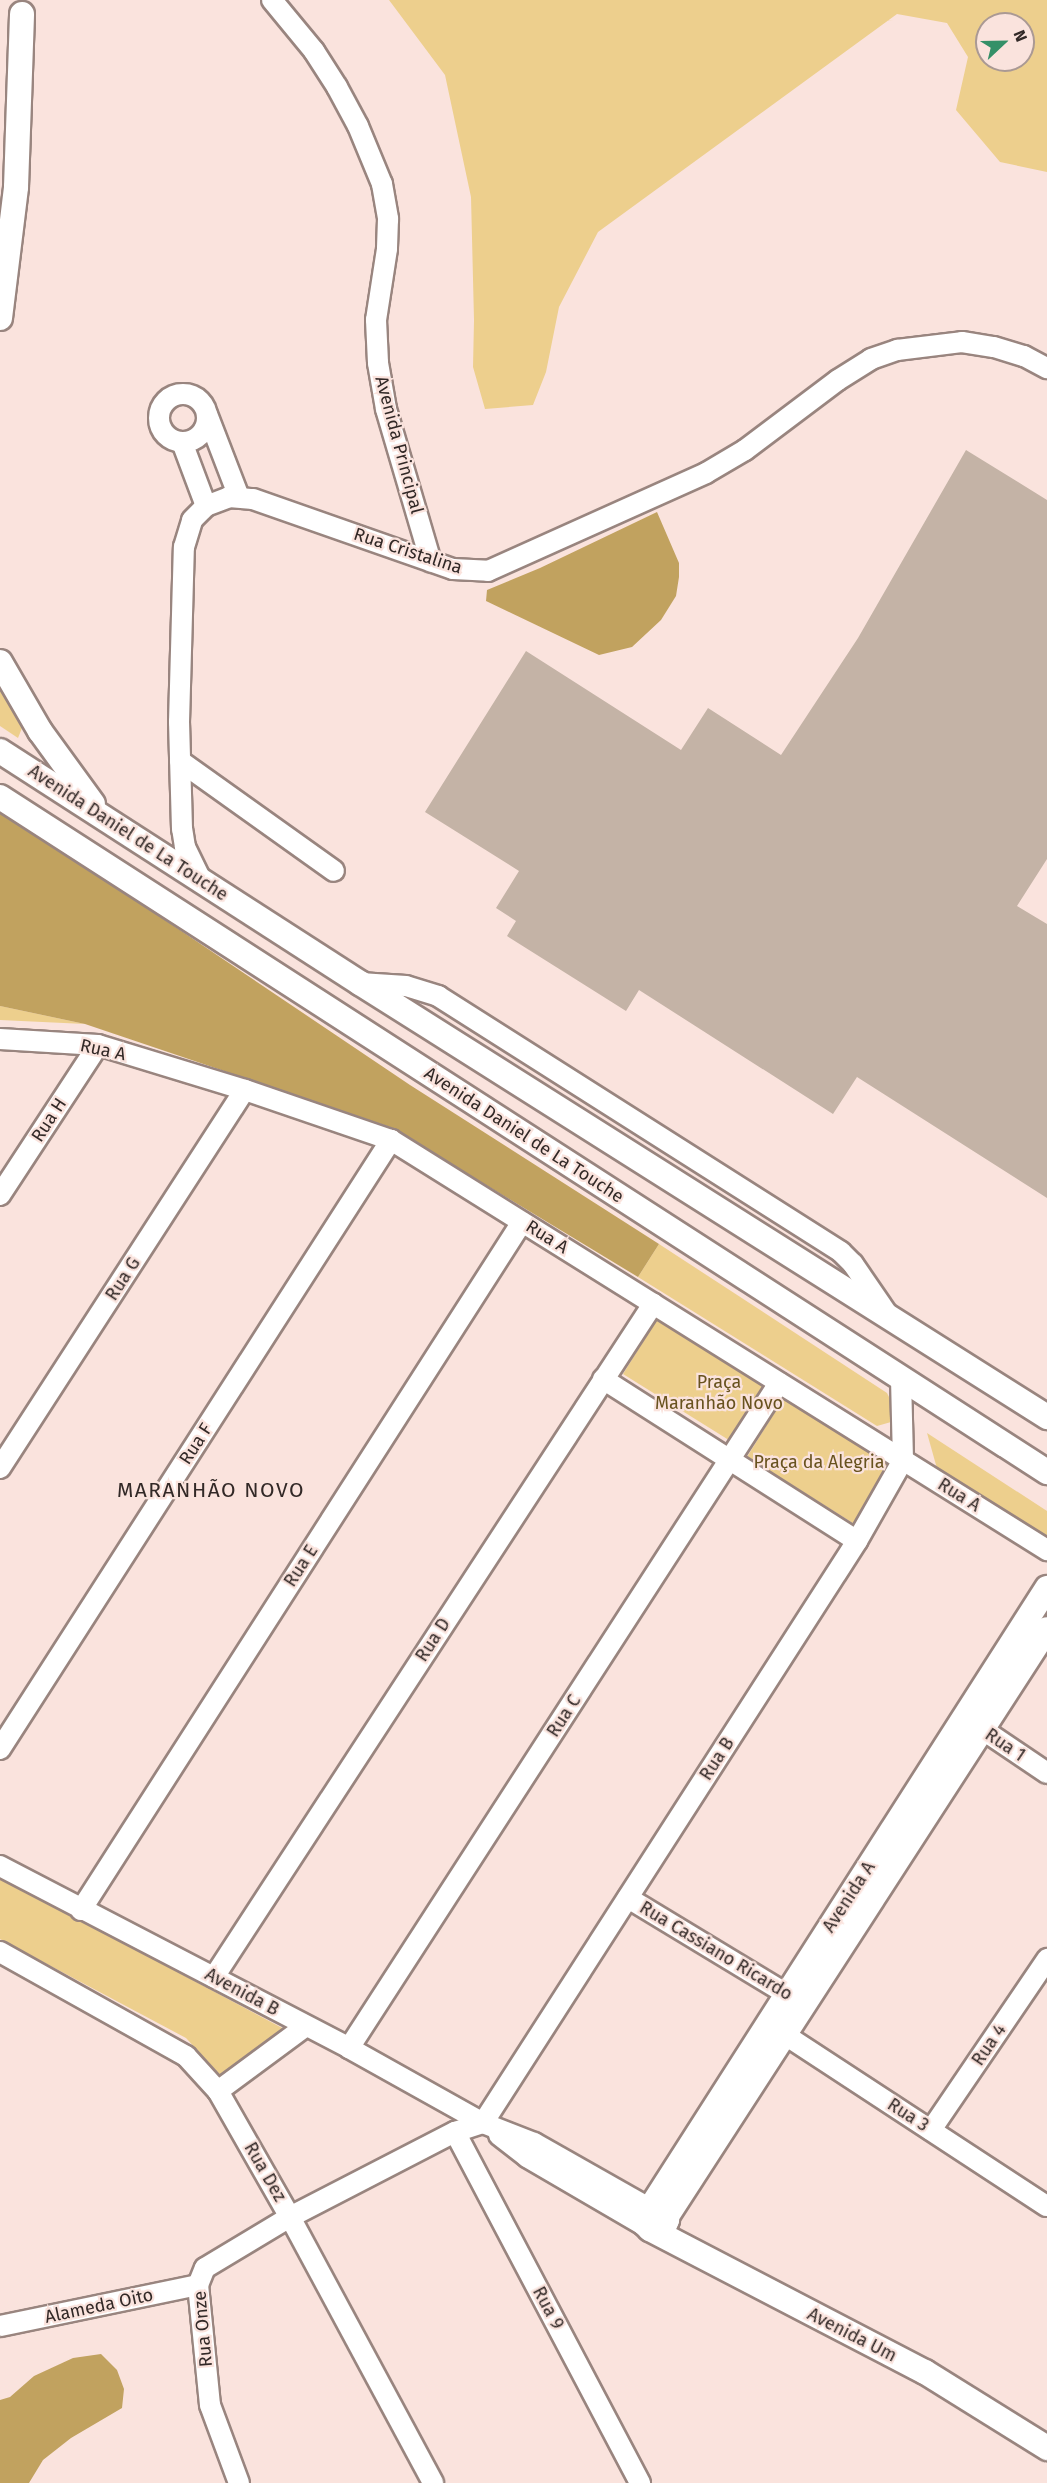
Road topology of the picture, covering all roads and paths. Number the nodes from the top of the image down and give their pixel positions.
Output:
1 (272, 0) edge
2 (23, 7) edge
3 (0, 136) edge
4 (0, 318) edge
5 (1047, 368) edge
6 (207, 414) junction
7 (182, 442) junction
8 (239, 497) junction
9 (206, 506) junction
10 (431, 562) junction
11 (0, 662) edge
12 (0, 751) edge
13 (180, 760) junction
14 (0, 797) edge
15 (101, 816) junction
16 (334, 871) dead end
17 (201, 880) junction
18 (0, 1039) edge
19 (98, 1045) junction
20 (245, 1090) junction
21 (391, 1140) junction
22 (0, 1195) edge
23 (522, 1222) junction
24 (653, 1304) junction
25 (902, 1378) junction
26 (603, 1379) junction
27 (779, 1383) junction
28 (1045, 1413) edge
29 (730, 1460) junction
30 (903, 1460) junction
31 (0, 1468) edge
32 (1047, 1472) edge
33 (857, 1541) junction
34 (1047, 1550) edge
35 (1047, 1588) edge
36 (1047, 1629) edge
37 (973, 1723) junction
38 (0, 1749) edge
39 (1047, 1773) edge
40 (0, 1866) edge
41 (628, 1898) junction
42 (81, 1910) junction
43 (0, 1952) edge
44 (1047, 1959) edge
45 (214, 1977) junction
46 (1040, 1985) edge
47 (796, 1999) junction
48 (306, 2026) junction
49 (776, 2029) junction
50 (349, 2048) junction
51 (218, 2091) junction
52 (483, 2123) junction
53 (931, 2130) junction
54 (455, 2132) junction
55 (1047, 2206) edge
56 (290, 2217) junction
57 (656, 2218) junction
58 (198, 2286) junction
59 (0, 2326) edge
60 (1047, 2434) edge
61 (1047, 2448) edge
62 (239, 2483) edge
63 (433, 2483) edge
64 (640, 2483) edge

1 - 10 street, Avenida Principal
2 - 3 main road
2 - 4 main road
5 - 10 street, Rua Cristalina
6 - 7 street
6 - 7 street
6 - 8 street
7 - 9 street
8 - 9 street, Rua Cristalina
8 - 10 street, Rua Cristalina
9 - 13 street
11 - 15 main road
12 - 15 main road, Avenida Daniel de La Touche
13 - 16 street
13 - 17 street
14 - 25 main road, Avenida Daniel de La Touche
15 - 17 main road, Avenida Daniel de La Touche
17 - 28 main road, Avenida Daniel de La Touche
18 - 19 street, Rua A
19 - 20 street, Rua A
19 - 22 street, Rua H
20 - 21 street, Rua A
20 - 31 street, Rua G
21 - 23 street, Rua A
21 - 38 street, Rua F
23 - 24 street, Rua A
23 - 42 street, Rua E
24 - 26 street, Rua D
24 - 27 street, Rua A
25 - 30 street
25 - 32 main road, Avenida Daniel de La Touche
26 - 29 street
26 - 45 street, Rua D
27 - 29 street, Rua C
27 - 30 street, Rua A
29 - 33 street
29 - 50 street, Rua C
30 - 33 street, Rua B
30 - 34 street, Rua A
33 - 41 street, Rua B
35 - 37 main road, Avenida A
36 - 37 main road, Avenida A
37 - 39 street, Rua 1
37 - 47 main road, Avenida A
40 - 42 street, Avenida B
41 - 47 street, Rua Cassiano Ricardo
41 - 52 street, Rua B
42 - 45 street, Avenida B
43 - 51 street, Rua Dez
44 - 46 street, Rua 4
45 - 48 street, Avenida B
46 - 53 street, Rua 4
47 - 49 main road, Avenida A
48 - 50 street, Avenida B
48 - 51 street
49 - 53 street, Rua 3
49 - 57 main road, Avenida A
50 - 52 street, Avenida B
51 - 56 street, Rua Dez
52 - 54 street, Rua Onze
52 - 57 street, Avenida B
53 - 55 street, Rua 3
54 - 56 street, Rua Onze
54 - 64 street, Rua 9
56 - 58 street, Rua Onze
56 - 63 street, Rua Dez
57 - 60 main road, Avenida Um
57 - 61 main road, Avenida Um
58 - 59 street, Alameda Oito
58 - 62 street, Rua Onze

